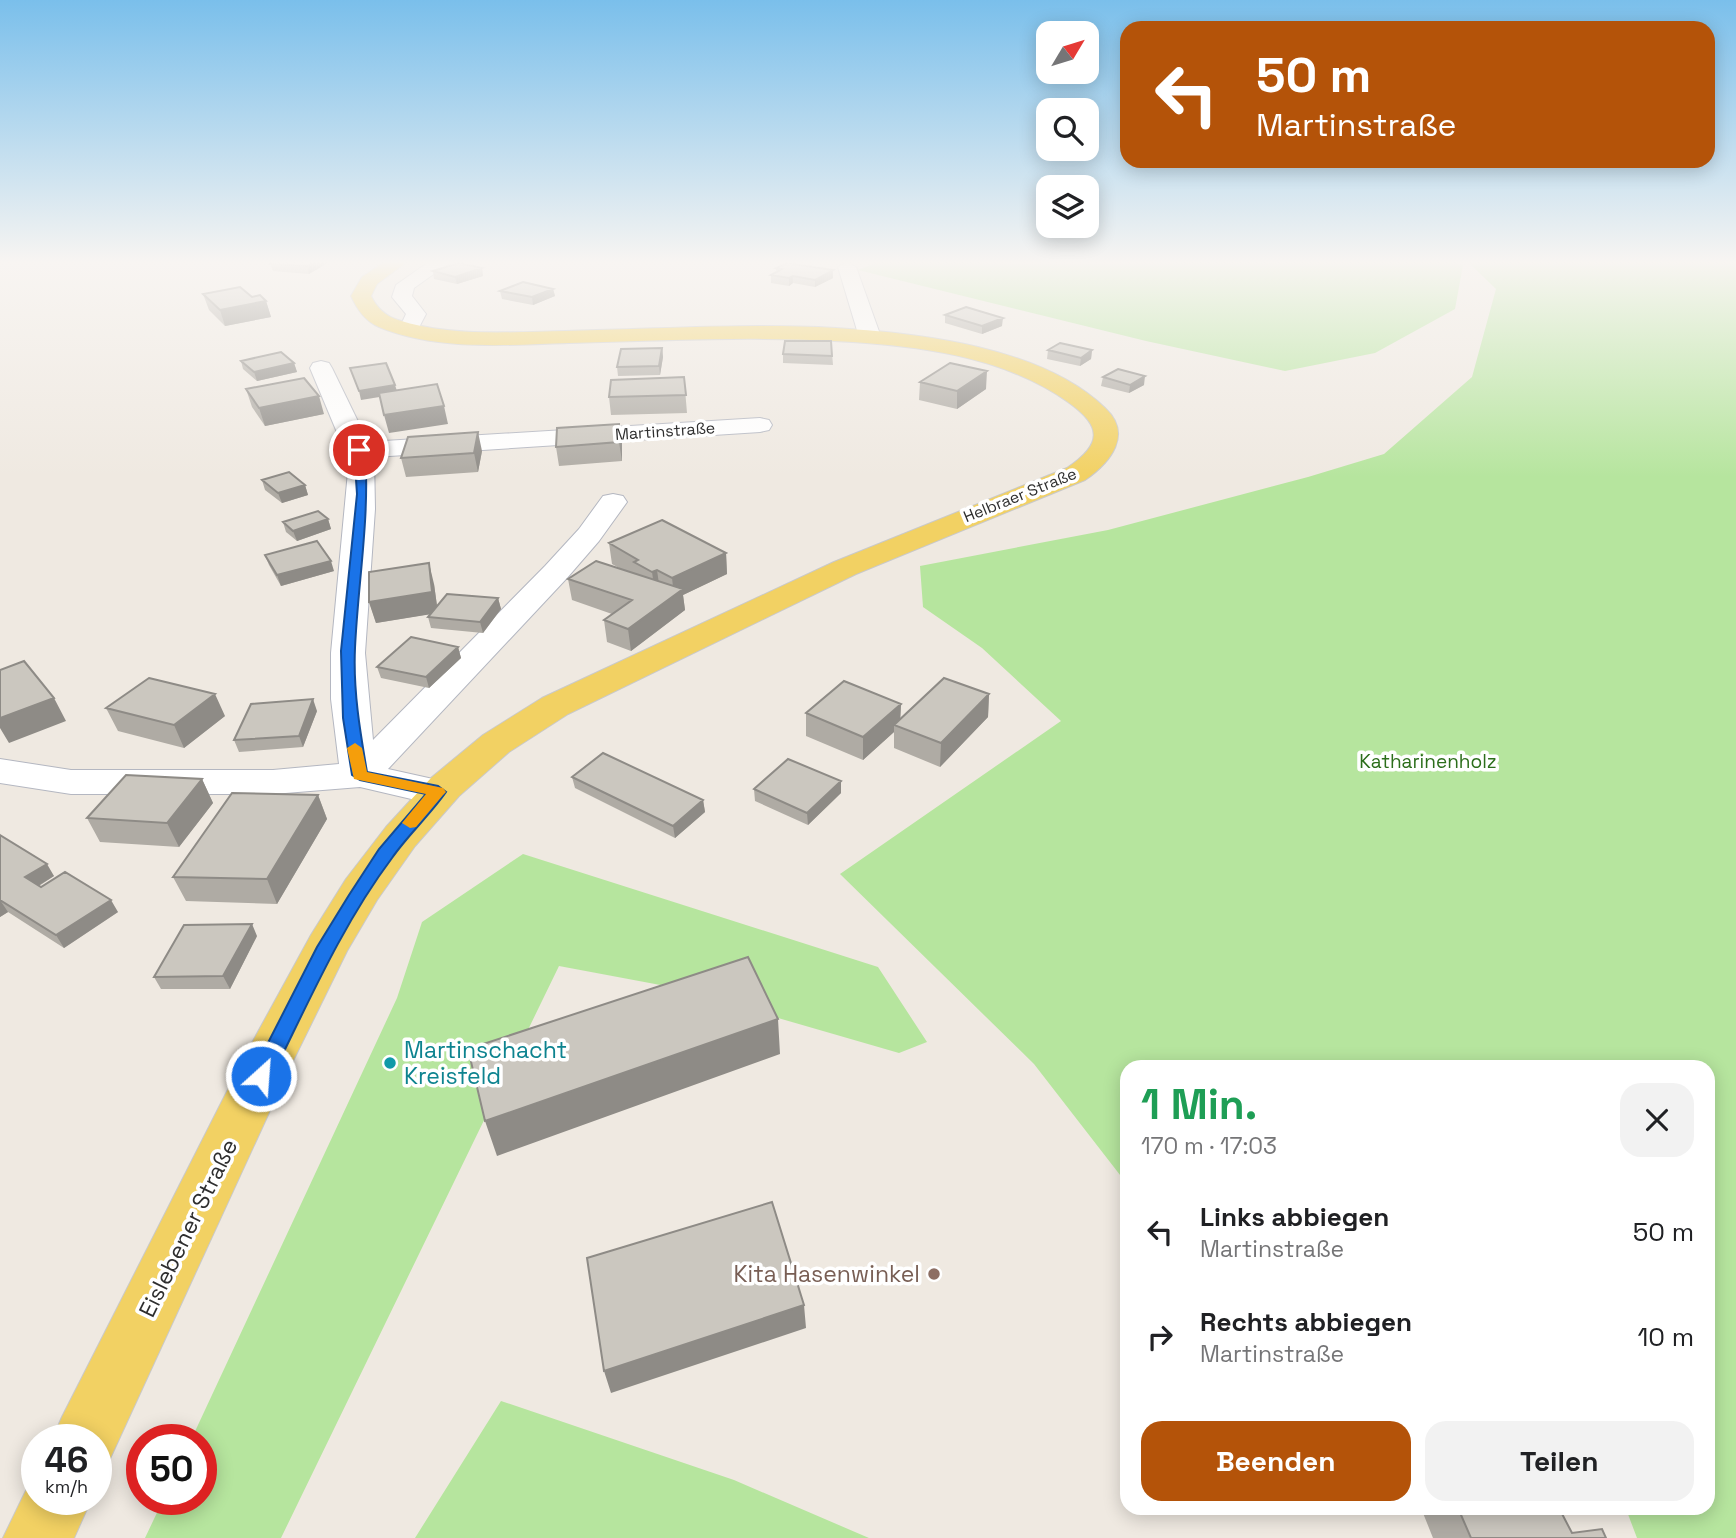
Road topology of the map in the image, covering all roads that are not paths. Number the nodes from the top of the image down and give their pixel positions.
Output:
1 (437, 333) edge
2 (869, 333) edge
3 (870, 337) junction
4 (321, 368) dead end
5 (760, 425) dead end
6 (359, 450) junction
7 (613, 502) dead end
8 (635, 666) joint
9 (0, 771) edge
10 (360, 775) junction
11 (438, 792) junction
12 (93, 1424) edge
13 (50, 1515) edge
14 (38, 1538) edge

1 - 3 main road, Helbraer Straße
2 - 3 street
3 - 8 main road, Helbraer Straße
4 - 6 street
5 - 6 street, Martinstraße
6 - 10 street
7 - 10 street
8 - 11 main road, Eislebener Straße
9 - 10 street
10 - 11 street
11 - 12 main road, Eislebener Straße
13 - 14 main road

